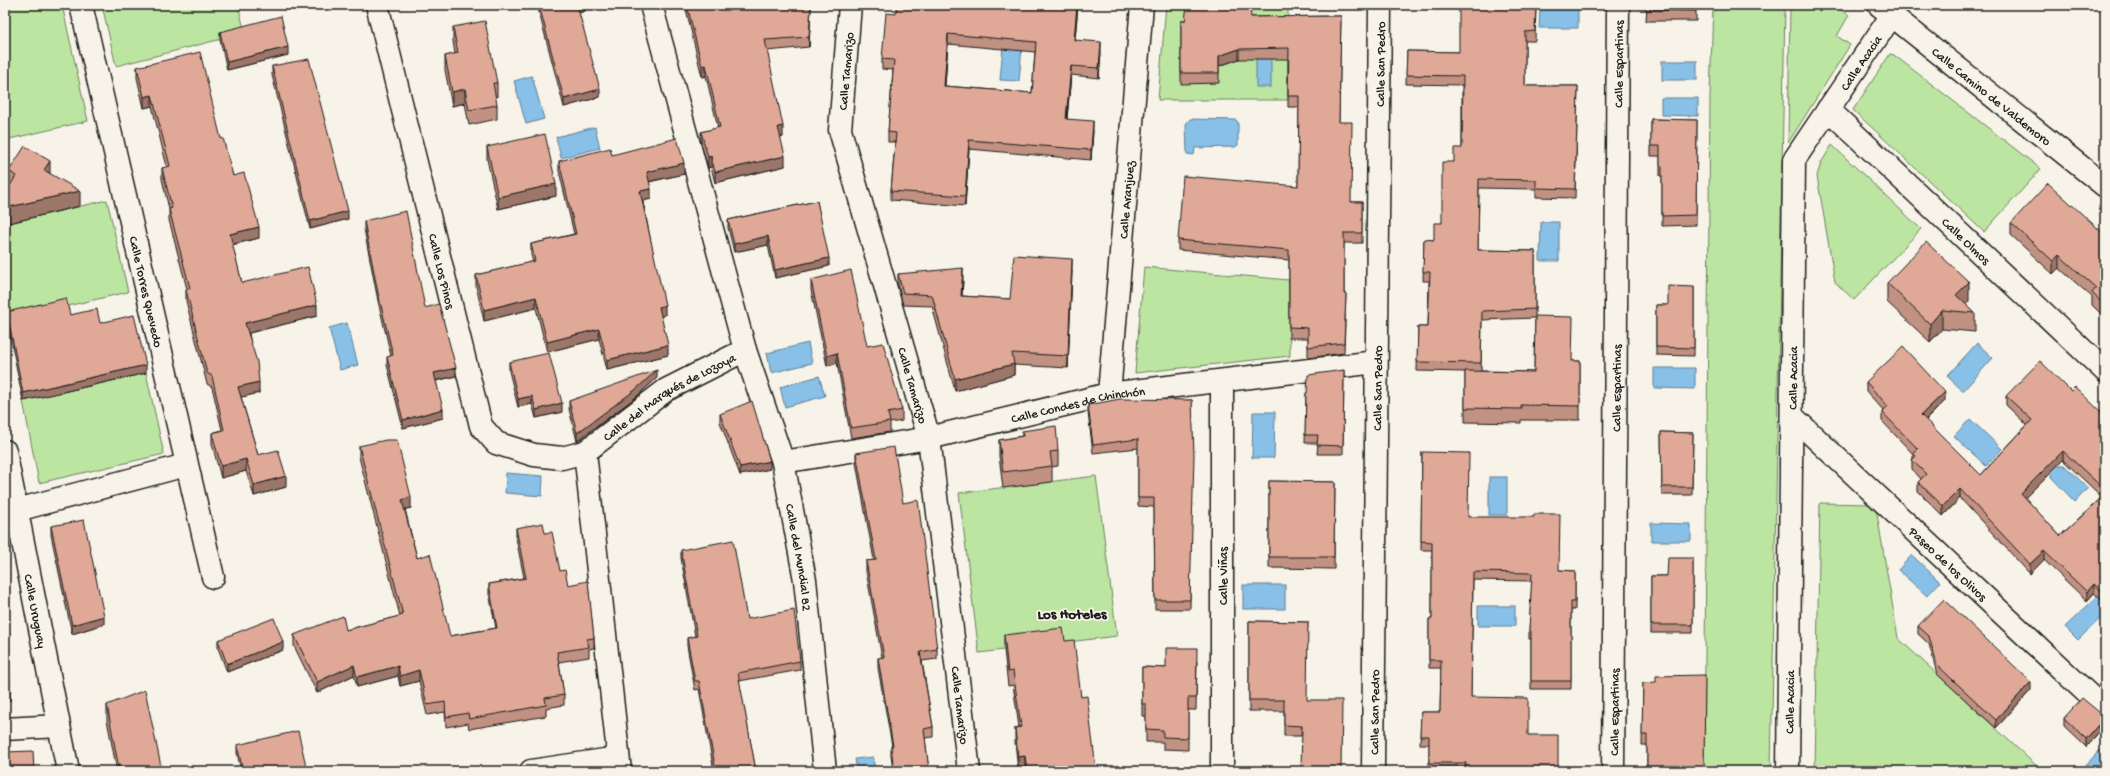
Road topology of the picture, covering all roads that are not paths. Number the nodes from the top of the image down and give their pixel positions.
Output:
1 (81, 5) edge
2 (377, 5) edge
3 (651, 5) edge
4 (850, 5) edge
5 (1142, 5) edge
6 (1380, 5) edge
7 (1618, 5) edge
8 (1886, 10) edge
9 (1828, 109) junction
10 (2105, 186) edge
11 (745, 350) junction
12 (1376, 362) junction
13 (2105, 371) edge
14 (1222, 381) junction
15 (1108, 394) junction
16 (1792, 416) junction
17 (929, 438) junction
18 (5, 451) edge
19 (585, 452) junction
20 (782, 462) junction
21 (186, 465) junction
22 (17, 510) junction
23 (213, 577) dead end
24 (2105, 710) edge
25 (59, 726) junction
26 (5, 729) edge
27 (619, 764) edge
28 (68, 771) edge
29 (532, 771) edge
30 (825, 771) edge
31 (969, 771) edge
32 (1222, 771) edge
33 (1373, 771) edge
34 (1613, 771) edge
35 (1788, 771) edge

1 - 21 street, Calle Torres Quevedo
2 - 19 street, Calle Los Pinos
3 - 11 street, Calle del Marqués de Lozoya
4 - 17 street, Calle Tamarizo
5 - 15 street, Calle Aranjuez
6 - 12 street, Calle San Pedro
7 - 34 street, Calle Espartinas
8 - 9 street, Calle Acacia
8 - 10 street, Calle Camino de Valdemoro
9 - 13 street, Calle Olmos
9 - 16 street, Calle Acacia
11 - 19 street, Calle del Marqués de Lozoya
11 - 20 street, Calle del Mundial 82
12 - 14 street, Calle Condes de Chinchón
12 - 33 street, Calle San Pedro
14 - 15 street, Calle Condes de Chinchón
14 - 32 street, Calle Viñas
15 - 17 street, Calle Condes de Chinchón
16 - 24 street, Paseo de los Olivos
16 - 35 street, Calle Acacia
17 - 20 street, Calle Condes de Chinchón
17 - 31 street, Calle Tamarizo
18 - 22 street, Calle Uruguay
19 - 27 street
20 - 30 street, Calle del Mundial 82
21 - 22 street
21 - 23 street, Calle Torres Quevedo
22 - 25 street, Calle Uruguay
25 - 26 street
25 - 28 street, Calle Uruguay
27 - 29 street

